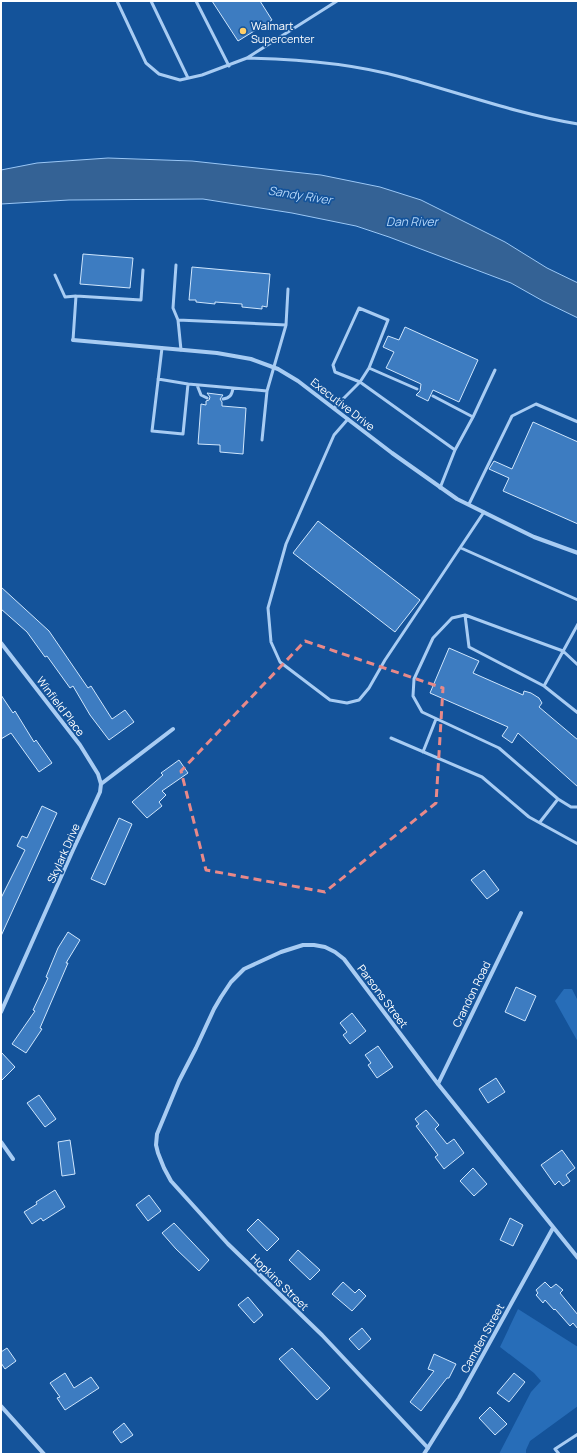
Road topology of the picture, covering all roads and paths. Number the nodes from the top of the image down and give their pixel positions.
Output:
1 (117, 1) edge
2 (151, 1) edge
3 (196, 1) edge
4 (337, 1) edge
5 (247, 58) junction
6 (229, 66) junction
7 (188, 78) junction
8 (578, 124) edge
9 (176, 265) dead end
10 (143, 270) dead end
11 (55, 275) dead end
12 (288, 288) dead end
13 (76, 296) junction
14 (178, 320) junction
15 (286, 325) junction
16 (73, 340) joint
17 (162, 348) junction
18 (181, 350) junction
19 (274, 368) junction
20 (369, 368) junction
21 (495, 370) dead end
22 (158, 379) junction
23 (360, 382) junction
24 (188, 384) junction
25 (197, 385) junction
26 (233, 388) junction
27 (417, 389) dead end
28 (267, 391) junction
29 (433, 396) dead end
30 (207, 398) dead end
31 (222, 398) dead end
32 (334, 408) junction
33 (473, 417) junction
34 (348, 419) junction
35 (578, 422) edge
36 (262, 440) dead end
37 (455, 450) junction
38 (440, 488) junction
39 (469, 504) junction
40 (484, 512) junction
41 (461, 548) junction
42 (578, 553) edge
43 (578, 600) edge
44 (465, 615) junction
45 (578, 624) edge
46 (1, 643) edge
47 (563, 652) junction
48 (578, 665) edge
49 (544, 686) junction
50 (578, 713) edge
51 (436, 719) junction
52 (174, 729) dead end
53 (391, 738) dead end
54 (423, 752) junction
55 (100, 784) junction
56 (558, 799) junction
57 (578, 808) edge
58 (540, 822) junction
59 (578, 844) edge
60 (521, 913) dead end
61 (1, 1012) edge
62 (438, 1084) junction
63 (166, 1112) joint
64 (1, 1142) edge
65 (13, 1159) dead end
66 (553, 1228) junction
67 (578, 1258) edge
68 (1, 1406) edge
69 (578, 1434) edge
70 (428, 1448) junction
71 (44, 1454) edge
72 (424, 1454) edge
73 (558, 1454) edge

1 - 7 lane
2 - 7 lane
3 - 6 lane
4 - 5 lane
5 - 6 lane
5 - 8 lane
6 - 7 lane
9 - 14 lane
10 - 13 lane
11 - 13 lane
12 - 15 lane
13 - 16 lane
14 - 15 lane
14 - 18 lane
15 - 19 lane
16 - 17 street, Executive Drive
17 - 18 street, Executive Drive
17 - 22 lane
18 - 19 street, Executive Drive
19 - 28 lane
19 - 32 street, Executive Drive
20 - 23 lane
20 - 23 lane
20 - 27 lane
21 - 33 lane
22 - 24 lane
22 - 24 lane
23 - 32 lane
23 - 37 lane
24 - 25 lane
25 - 26 lane
25 - 30 lane
26 - 28 lane
26 - 31 lane
28 - 36 lane
29 - 33 lane
32 - 34 street, Executive Drive
33 - 37 lane
34 - 38 street, Executive Drive
34 - 41 lane
35 - 39 lane
37 - 38 lane
38 - 39 street, Executive Drive
39 - 40 street, Executive Drive
40 - 41 lane
40 - 42 street, Executive Drive
41 - 43 lane
44 - 47 lane
44 - 49 lane
44 - 51 lane
45 - 47 lane
46 - 55 street, Winfield Place
47 - 48 lane
47 - 49 lane
49 - 50 lane
51 - 54 lane
51 - 56 lane
52 - 55 street
53 - 54 lane
54 - 58 lane
55 - 61 street, Skylark Drive
56 - 57 lane
56 - 58 lane
58 - 59 lane
60 - 62 street, Crandon Road
62 - 63 street, Parsons Street
62 - 66 street, Parsons Street
63 - 70 street, Hopkins Street
64 - 65 street
66 - 67 street, Parsons Street
66 - 70 street, Camden Street
68 - 71 street
69 - 73 lane
70 - 72 street, Camden Street

